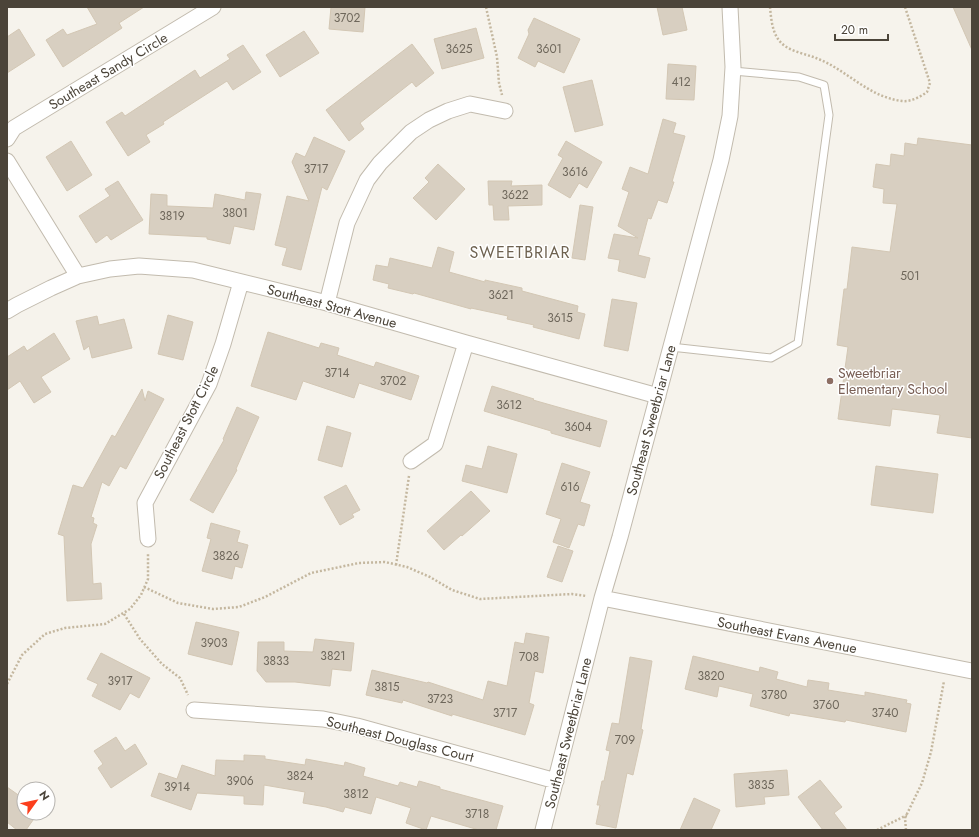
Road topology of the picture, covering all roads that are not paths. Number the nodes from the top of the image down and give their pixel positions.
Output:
1 (213, 7) edge
2 (730, 7) edge
3 (733, 71) junction
4 (506, 111) road end
5 (7, 139) edge
6 (7, 161) edge
7 (78, 276) junction
8 (241, 282) junction
9 (327, 303) junction
10 (7, 311) edge
11 (466, 343) junction
12 (671, 347) junction
13 (658, 396) junction
14 (411, 461) road end
15 (148, 539) road end
16 (602, 598) junction
17 (972, 671) edge
18 (194, 710) road end
19 (556, 781) junction
20 (543, 830) edge

1 - 5 street, Southeast Sandy Circle
2 - 3 street, Southeast Sweetbriar Lane
3 - 12 street, Southeast Sweetbriar Lane
3 - 12 lane
4 - 9 street
6 - 7 street
7 - 8 street, Southeast Stott Avenue
7 - 10 street, Southeast Stott Avenue
8 - 9 street, Southeast Stott Avenue
8 - 15 street, Southeast Stott Circle
9 - 11 street, Southeast Stott Avenue
11 - 13 street, Southeast Stott Avenue
11 - 14 street
12 - 13 street, Southeast Sweetbriar Lane
13 - 16 street, Southeast Sweetbriar Lane
16 - 17 street, Southeast Evans Avenue
16 - 19 street, Southeast Sweetbriar Lane
18 - 19 street, Southeast Douglass Court
19 - 20 street, Southeast Sweetbriar Lane

